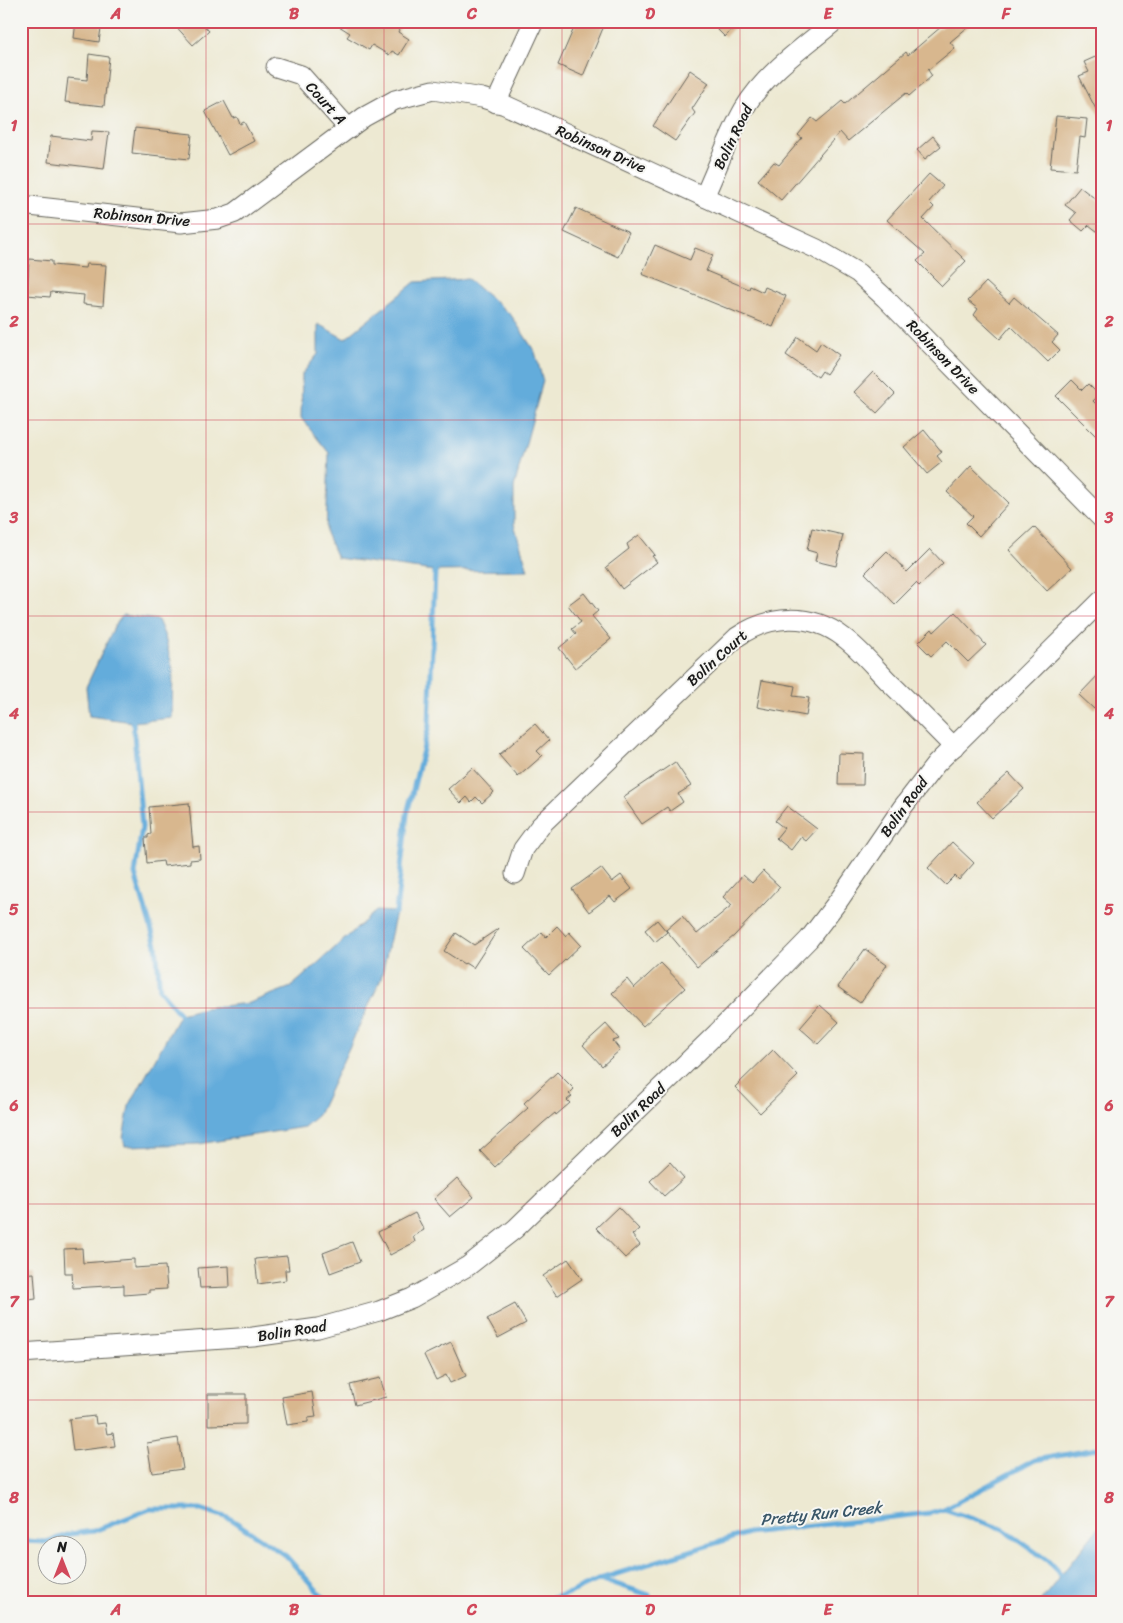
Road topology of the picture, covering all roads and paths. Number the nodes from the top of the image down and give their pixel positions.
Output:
1 (534, 21) edge
2 (835, 21) edge
3 (276, 67) dead end
4 (496, 102) junction
5 (349, 129) junction
6 (704, 197) junction
7 (21, 204) edge
8 (1102, 519) edge
9 (1102, 600) edge
10 (954, 747) junction
11 (515, 874) dead end
12 (21, 1352) edge

1 - 4 street
2 - 6 street, Bolin Road
3 - 5 street, Court A
4 - 5 street, Robinson Drive
4 - 6 street, Robinson Drive
5 - 7 street, Robinson Drive
6 - 8 street, Robinson Drive
9 - 10 street, Bolin Road
10 - 11 street, Bolin Court
10 - 12 street, Bolin Road

